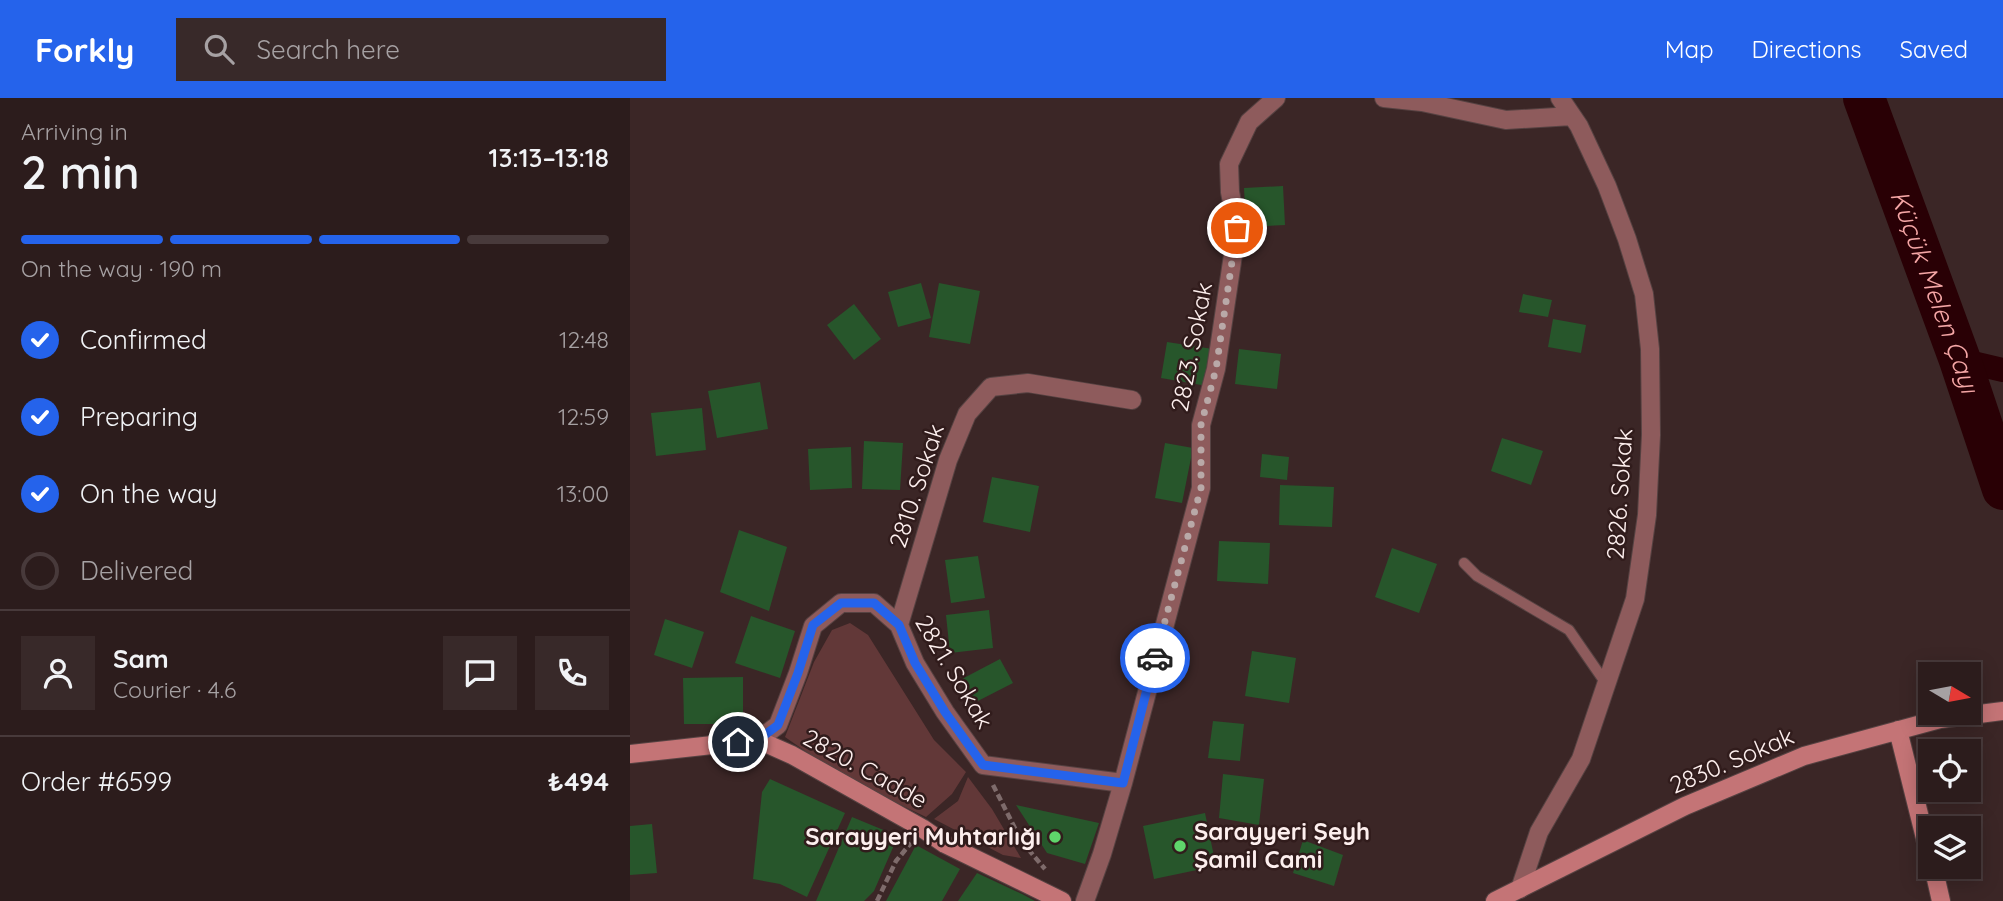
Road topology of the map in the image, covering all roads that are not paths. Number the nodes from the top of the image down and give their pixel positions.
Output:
1 (1276, 98) edge
2 (1384, 98) edge
3 (1560, 98) edge
4 (1572, 116) junction
5 (1132, 400) dead end
6 (1464, 563) dead end
7 (899, 625) junction
8 (1607, 685) junction
9 (2003, 711) edge
10 (1898, 730) junction
11 (758, 740) junction
12 (630, 754) edge
13 (1123, 783) junction
14 (1920, 816) edge
15 (1936, 879) edge
16 (1520, 889) junction
17 (1062, 901) edge
18 (1085, 901) edge
19 (1495, 901) edge
20 (1941, 901) edge

1 - 13 street, 2823. Sokak
2 - 4 street
3 - 4 street, 2826. Sokak
4 - 8 street, 2826. Sokak
5 - 7 street, 2810. Sokak
6 - 8 lane
7 - 11 street, 2821. Sokak
7 - 13 street, 2821. Sokak
8 - 16 street, 2826. Sokak
9 - 10 street, 2830. Sokak
10 - 14 street
10 - 16 street, 2830. Sokak
11 - 12 street
11 - 17 street, 2820. Cadde
13 - 18 street, 2823. Sokak
15 - 20 street
16 - 19 street, 2830. Sokak

